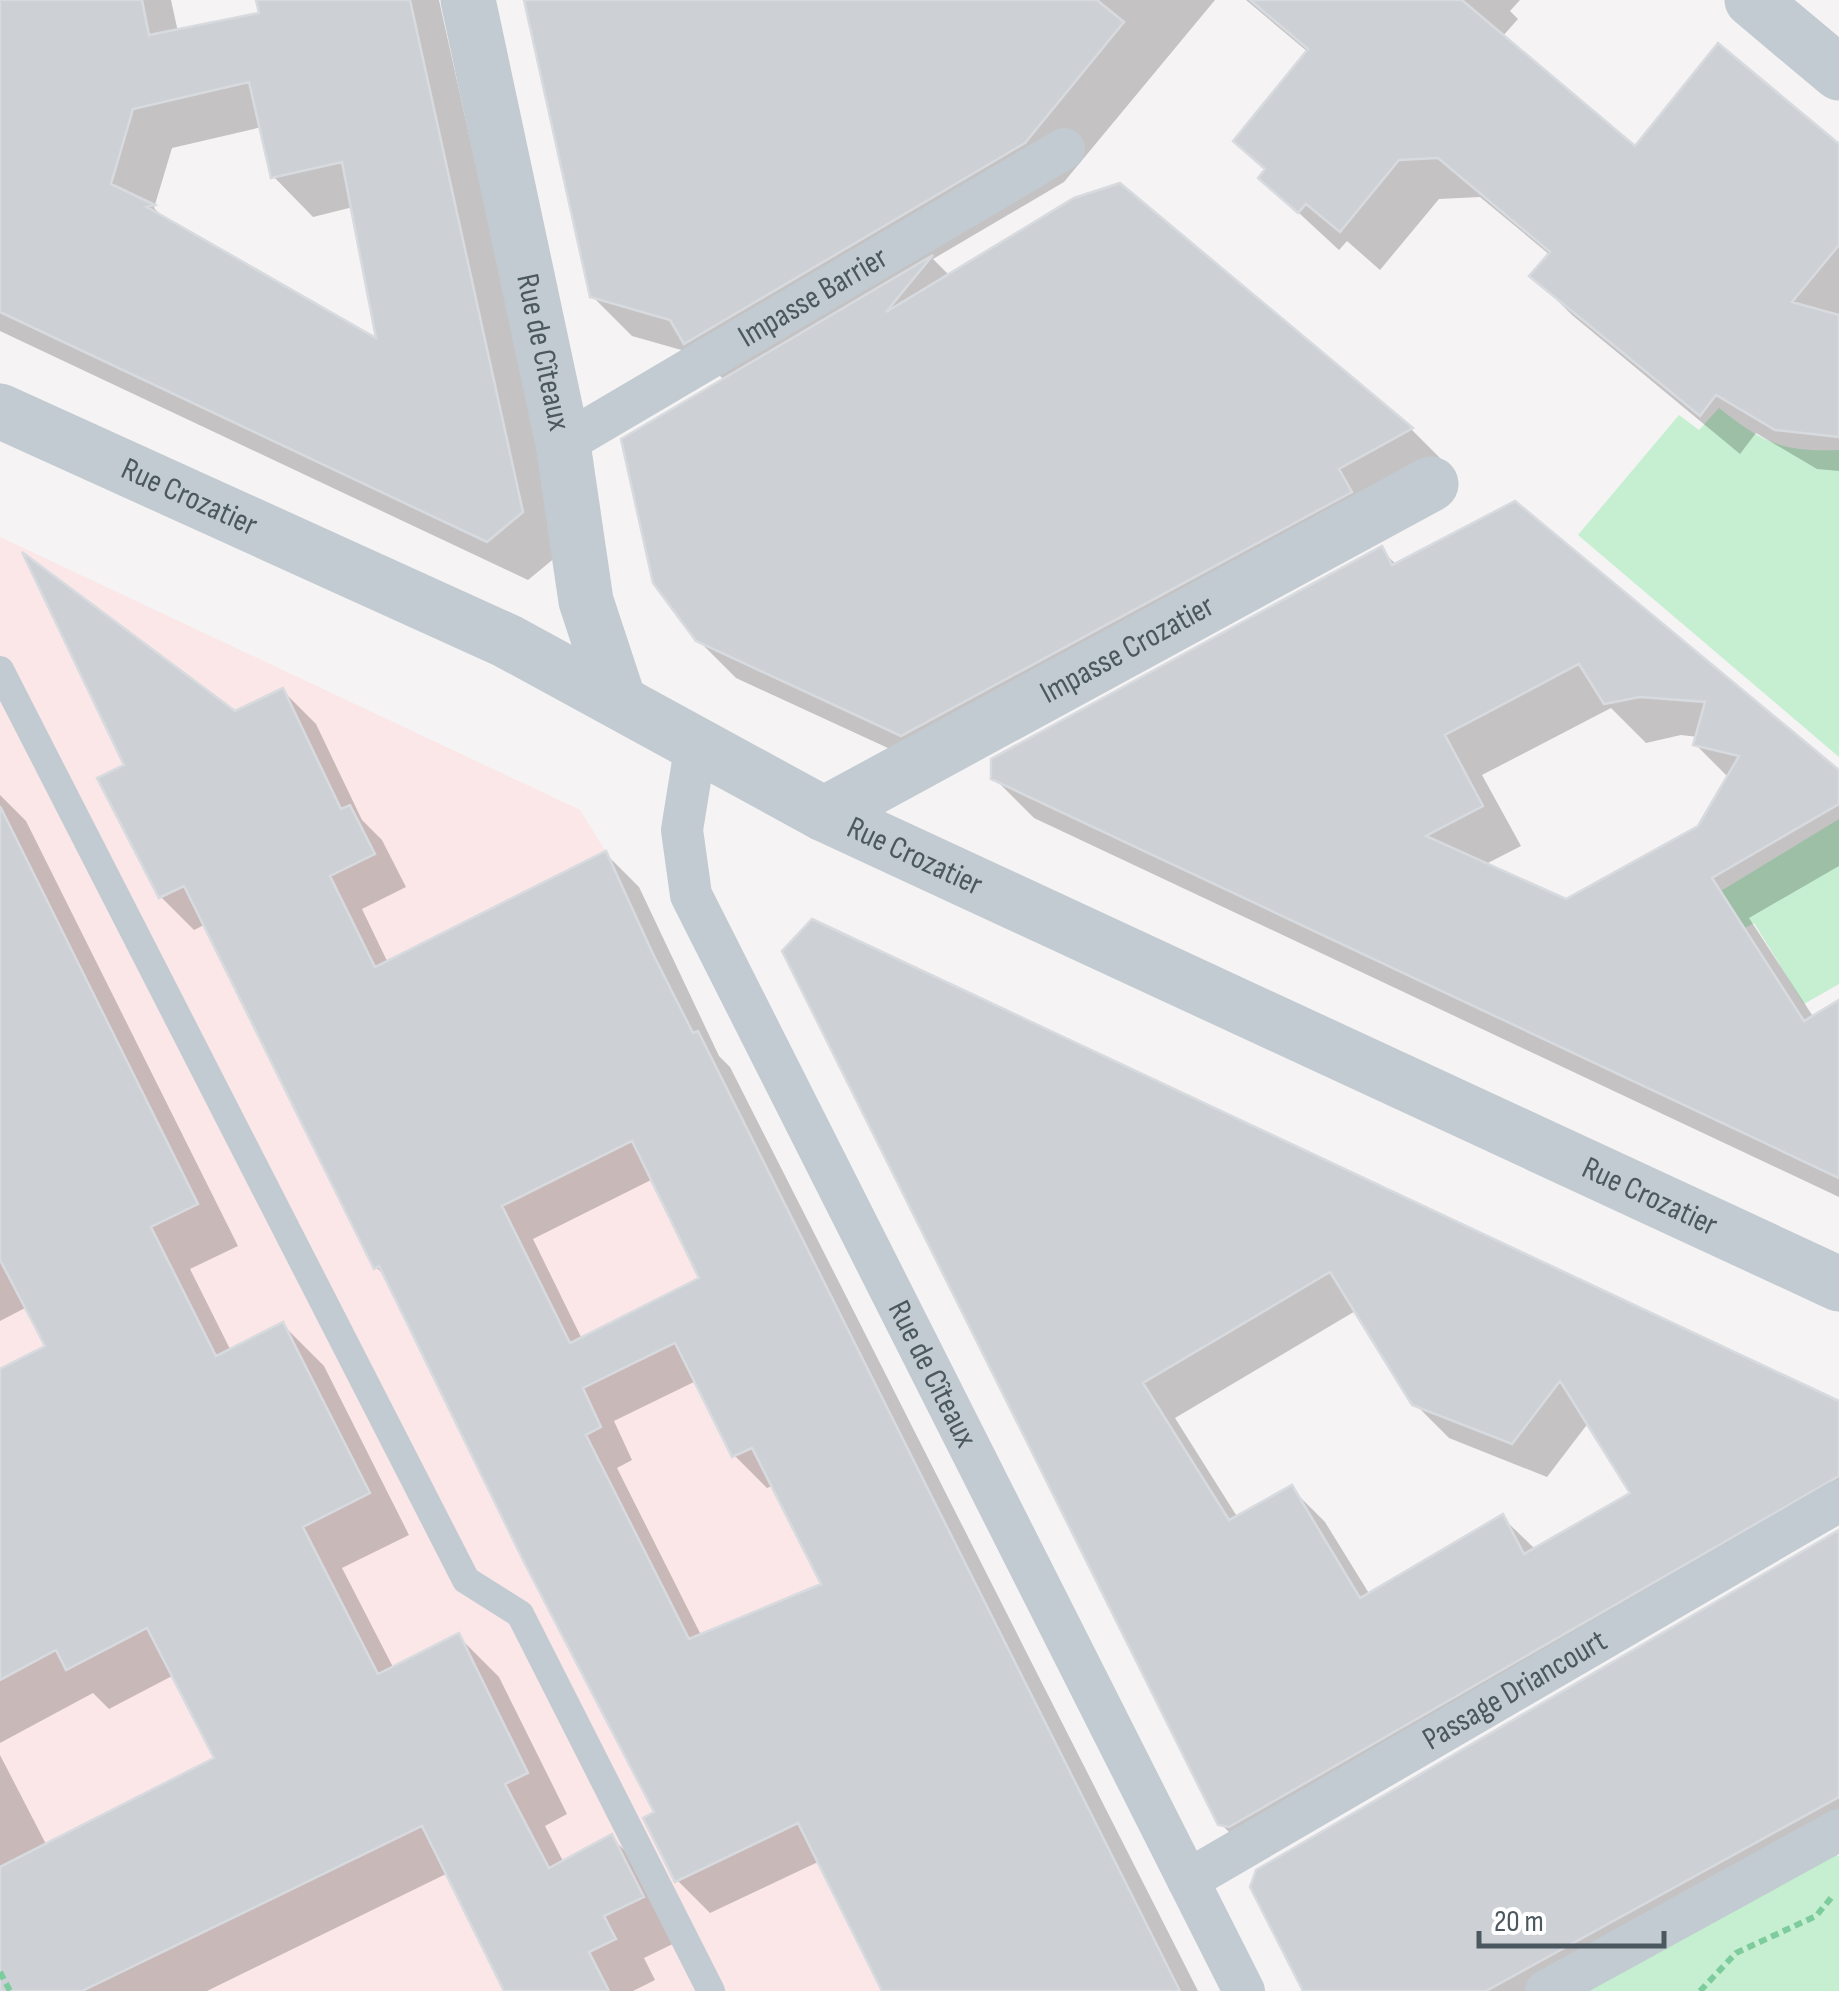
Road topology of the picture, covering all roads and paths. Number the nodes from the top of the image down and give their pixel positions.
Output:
1 (468, 0) edge
2 (1752, 0) edge
3 (1839, 73) edge
4 (1064, 150) dead end
5 (2, 419) edge
6 (564, 444) junction
7 (1431, 484) dead end
8 (0, 670) edge
9 (619, 701) junction
10 (696, 743) junction
11 (824, 814) junction
12 (1839, 1284) edge
13 (1839, 1500) edge
14 (1839, 1830) edge
15 (1188, 1880) junction
16 (1839, 1890) edge
17 (0, 1972) edge
18 (10, 1991) edge
19 (711, 1991) edge
20 (1244, 1991) edge
21 (1546, 1991) edge
22 (1700, 1991) edge

1 - 6 street, Rue de Cîteaux
2 - 3 street
4 - 6 street, Impasse Barrier
5 - 9 street, Rue Crozatier
6 - 9 street, Rue de Cîteaux
7 - 11 street, Impasse Crozatier
8 - 19 lane
9 - 10 street, Rue Crozatier
10 - 11 street, Rue Crozatier
10 - 15 street, Rue de Cîteaux
11 - 12 street, Rue Crozatier
13 - 15 street, Passage Driancourt
14 - 21 street
15 - 20 street, Rue de Cîteaux
16 - 22 path
17 - 18 path

